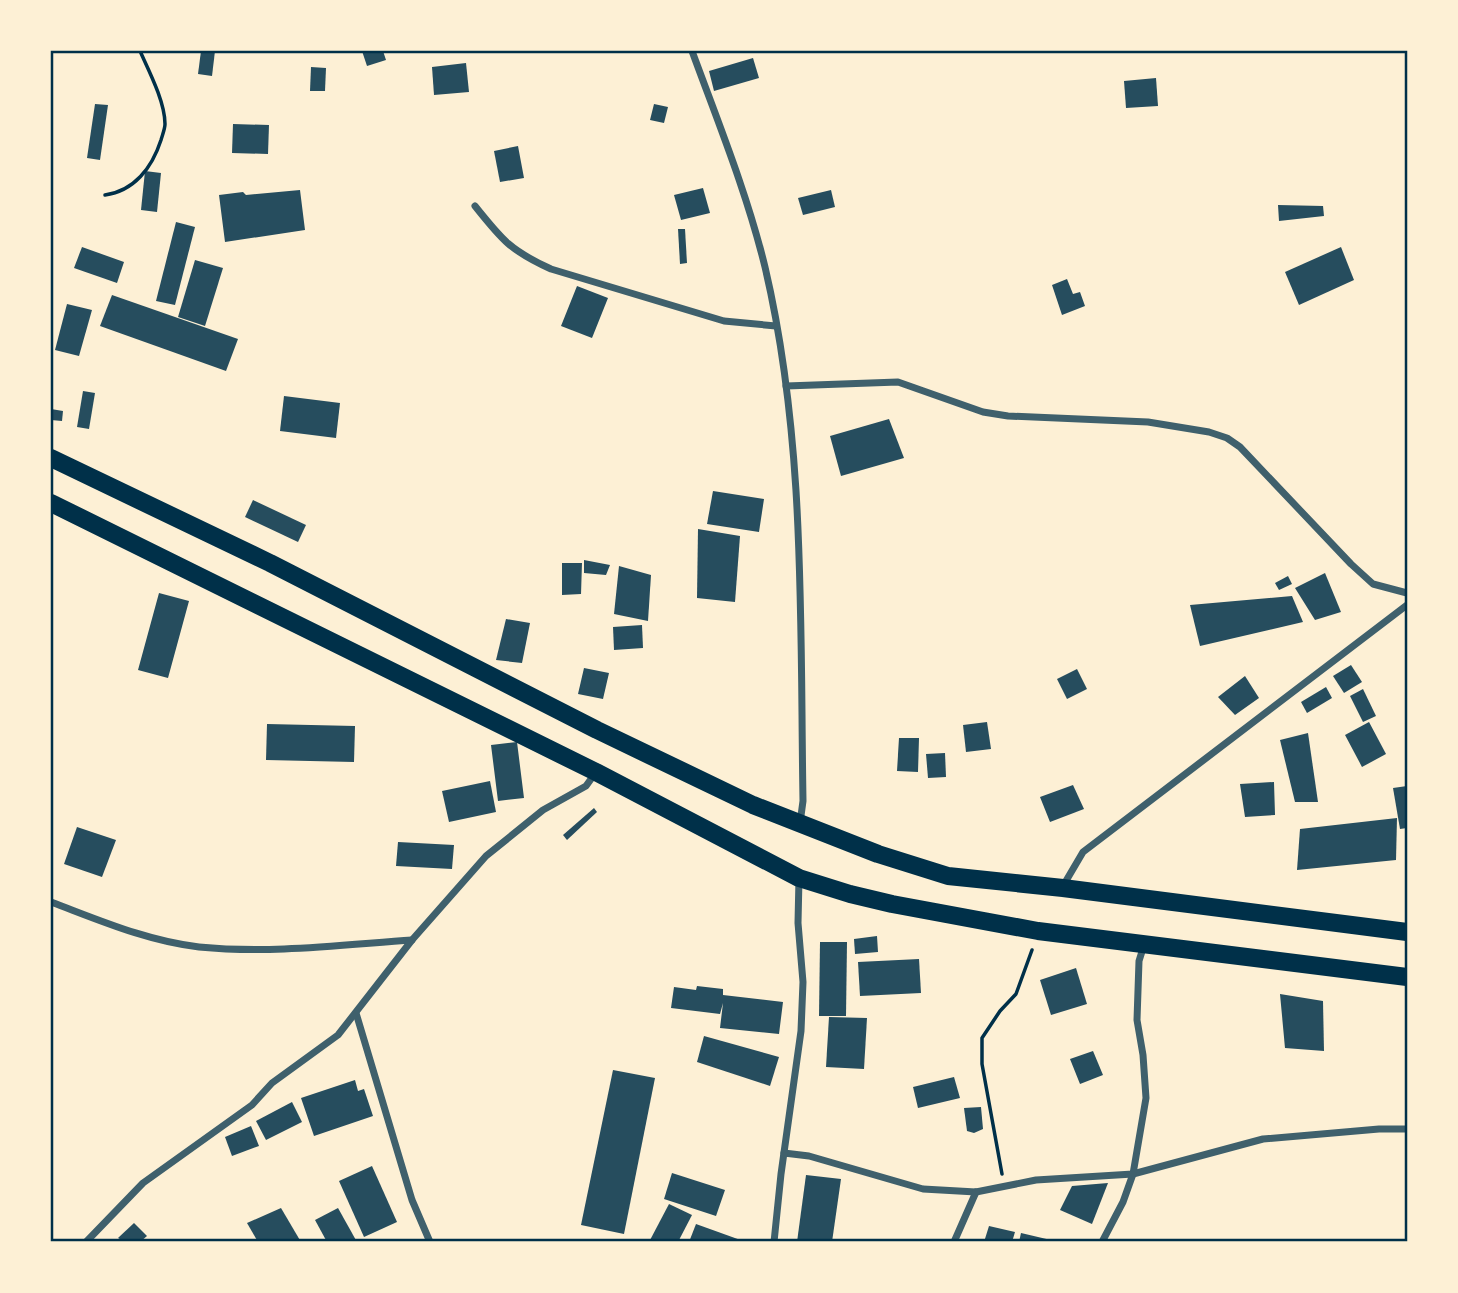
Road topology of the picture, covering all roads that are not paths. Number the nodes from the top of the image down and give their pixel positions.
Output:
1 (692, 51) edge
2 (475, 206) dead end
3 (776, 326) junction
4 (786, 386) junction
5 (51, 458) edge
6 (51, 503) edge
7 (1407, 593) edge
8 (1407, 605) edge
9 (596, 772) junction
10 (800, 824) junction
11 (799, 878) junction
12 (1063, 887) junction
13 (51, 902) edge
14 (1407, 932) edge
15 (412, 940) junction
16 (1143, 945) junction
17 (1407, 977) edge
18 (356, 1013) junction
19 (1407, 1129) edge
20 (784, 1153) junction
21 (1133, 1174) junction
22 (976, 1192) junction
23 (86, 1242) edge
24 (430, 1242) edge
25 (774, 1242) edge
26 (954, 1242) edge
27 (1102, 1242) edge

1 - 3 street
2 - 3 street
3 - 4 street
4 - 7 street
4 - 10 street
5 - 10 main road
6 - 9 main road
8 - 12 street
9 - 11 main road
9 - 15 street
10 - 12 main road
11 - 16 main road
11 - 20 street
12 - 14 main road
13 - 15 street
15 - 18 street
16 - 17 main road
16 - 21 street
18 - 23 street
18 - 24 street
19 - 21 street
20 - 22 street
20 - 25 street
21 - 22 street
21 - 27 street
22 - 26 street

